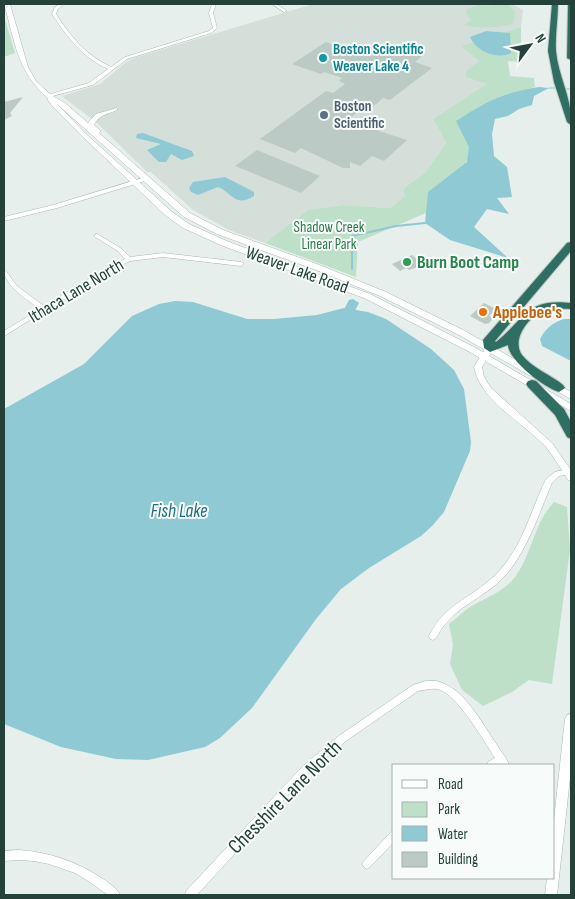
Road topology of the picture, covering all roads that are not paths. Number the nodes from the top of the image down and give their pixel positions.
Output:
1 (7, 4) edge
2 (62, 4) edge
3 (214, 4) edge
4 (274, 4) edge
5 (546, 4) edge
6 (555, 4) edge
7 (571, 5) edge
8 (284, 11) dead end
9 (6, 13) edge
10 (552, 51) junction
11 (571, 58) edge
12 (111, 69) junction
13 (49, 96) junction
14 (73, 113) junction
15 (571, 122) edge
16 (101, 138) junction
17 (148, 181) junction
18 (137, 184) junction
19 (4, 219) edge
20 (97, 236) dead end
21 (571, 245) edge
22 (129, 259) junction
23 (241, 264) dead end
24 (4, 272) edge
25 (571, 304) edge
26 (44, 309) junction
27 (516, 332) junction
28 (4, 334) edge
29 (487, 352) junction
30 (532, 384) junction
31 (559, 388) junction
32 (571, 396) edge
33 (571, 408) edge
34 (571, 434) edge
35 (570, 475) edge
36 (432, 636) dead end
37 (571, 719) edge
38 (503, 762) edge
39 (557, 815) edge
40 (392, 837) edge
41 (555, 853) edge
42 (4, 856) edge
43 (366, 864) dead end
44 (553, 879) edge
45 (115, 895) edge
46 (190, 895) edge
47 (551, 895) edge

1 - 9 main road, Weaver Lake Road
2 - 12 street
3 - 12 street
4 - 8 street
5 - 10 highway
6 - 10 highway
7 - 11 highway
9 - 13 main road, Weaver Lake Road
10 - 15 highway
12 - 13 street
13 - 14 main road, Weaver Lake Road
13 - 18 main road, Weaver Lake Road
14 - 16 main road, Weaver Lake Road
14 - 16 main road
16 - 17 main road, Weaver Lake Road
17 - 18 street
17 - 29 main road, Weaver Lake Road
18 - 19 street
18 - 29 main road, Weaver Lake Road
20 - 22 street
21 - 29 highway
22 - 23 street, Ithaca Lane North
22 - 26 street, Ithaca Lane North
24 - 26 street
25 - 27 highway
26 - 28 street, Ithaca Lane North
27 - 29 highway
27 - 31 highway
29 - 30 main road, Weaver Lake Road
29 - 31 main road, Weaver Lake Road
29 - 35 street
30 - 33 main road, Weaver Lake Road
30 - 34 highway
31 - 32 main road, Weaver Lake Road
35 - 36 street
37 - 39 street
38 - 46 street, Chesshire Lane North
39 - 41 street
40 - 43 street
42 - 45 street
44 - 47 street

